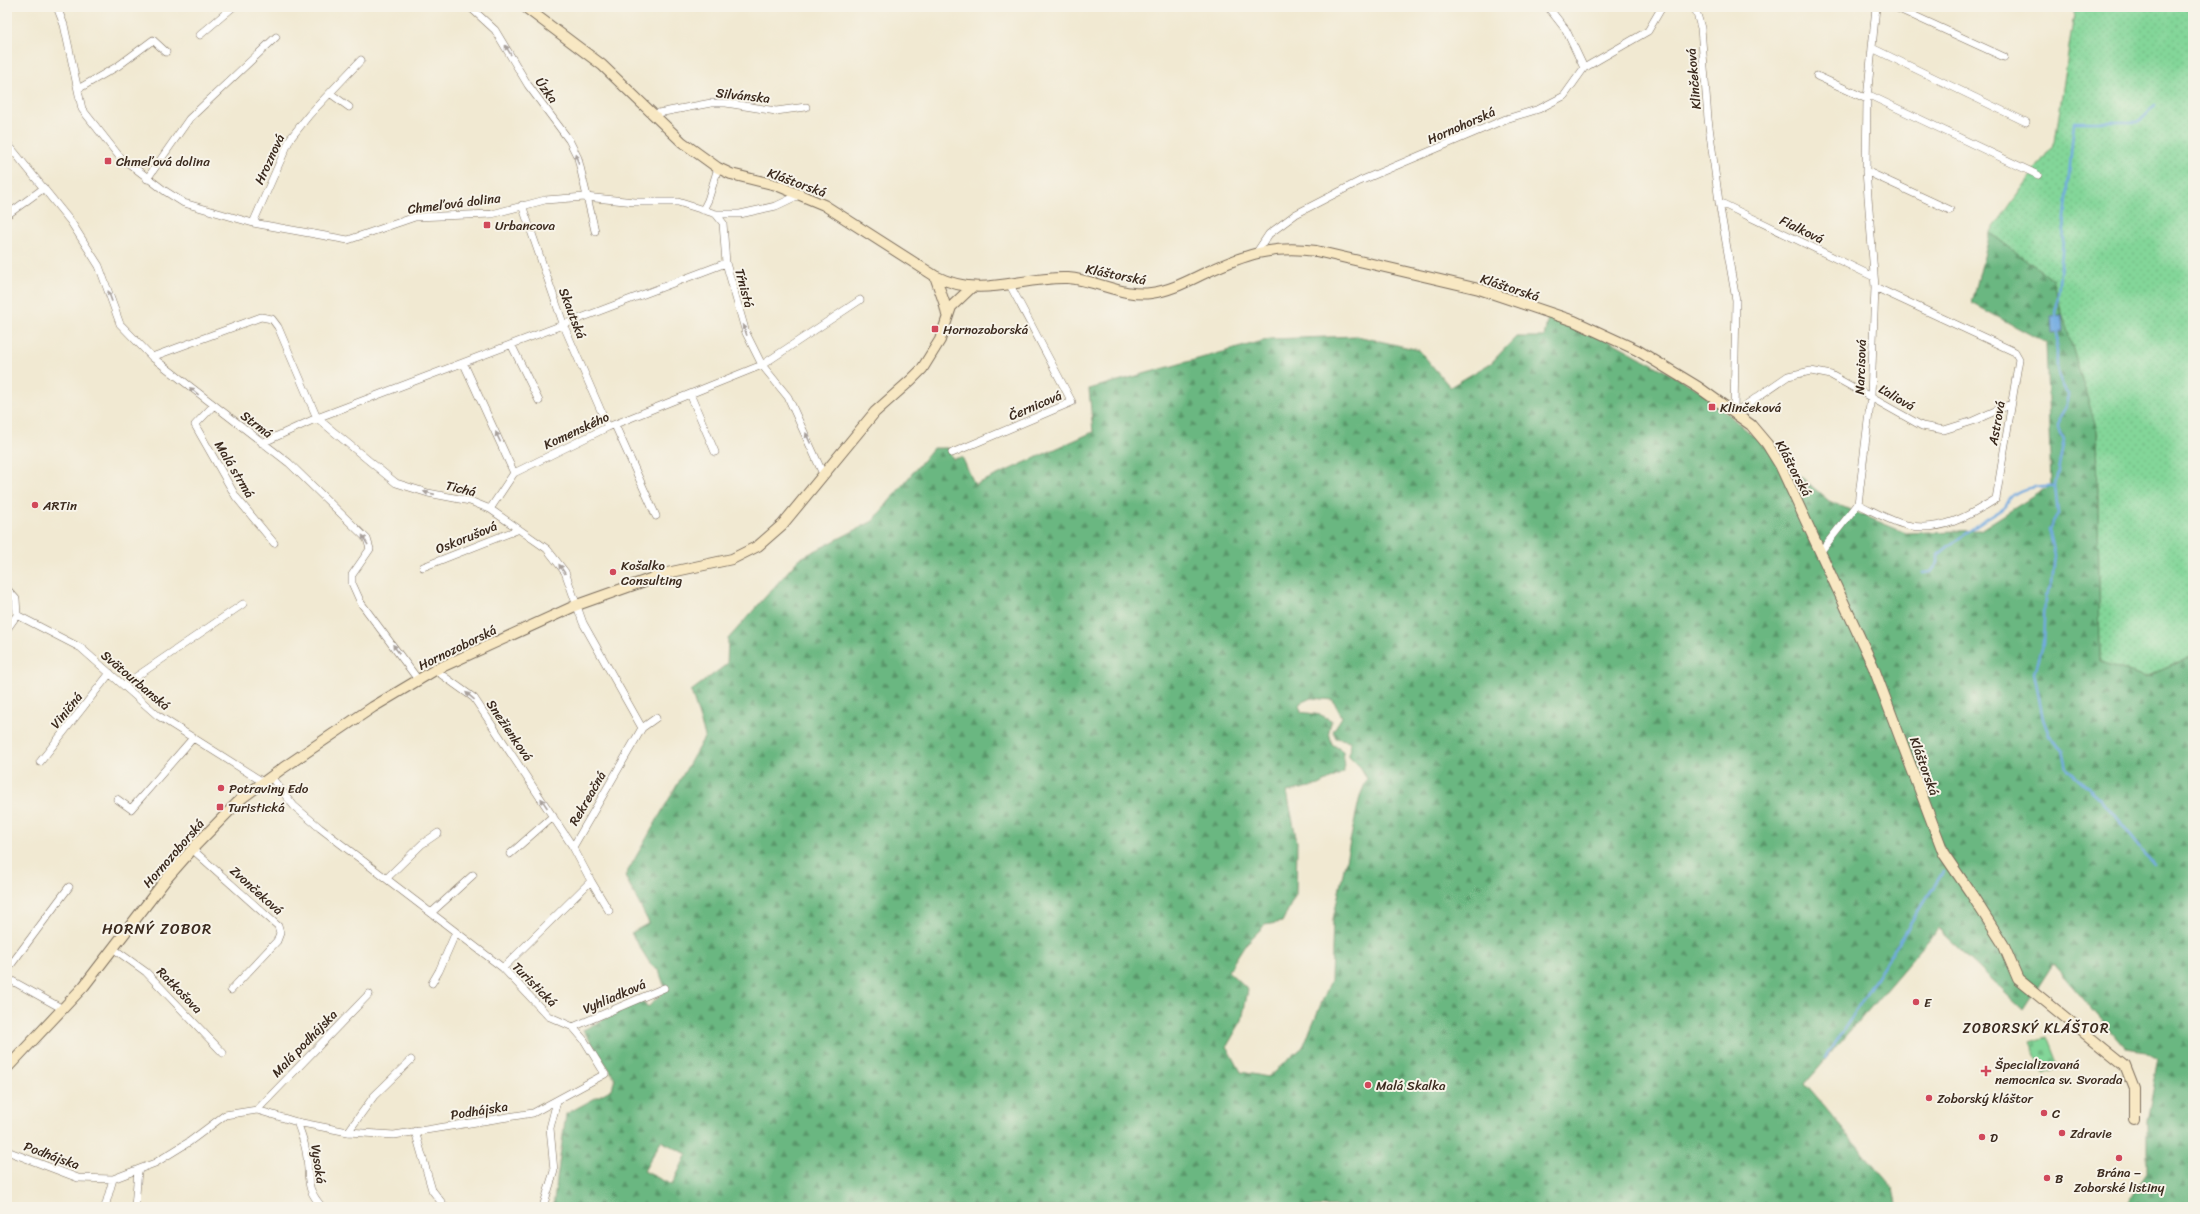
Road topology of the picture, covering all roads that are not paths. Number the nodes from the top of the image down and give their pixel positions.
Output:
1 (57, 7) edge
2 (233, 7) edge
3 (470, 7) edge
4 (525, 7) edge
5 (1548, 7) edge
6 (1662, 7) edge
7 (1695, 7) edge
8 (1876, 7) edge
9 (1896, 7) edge
10 (200, 35) dead end
11 (276, 37) dead end
12 (1872, 48) junction
13 (166, 52) dead end
14 (2004, 57) dead end
15 (361, 60) dead end
16 (1584, 68) junction
17 (1816, 76) dead end
18 (78, 89) junction
19 (331, 94) junction
20 (1867, 96) junction
21 (349, 107) dead end
22 (806, 108) dead end
23 (653, 114) junction
24 (2026, 122) dead end
25 (7, 143) edge
26 (718, 168) junction
27 (1866, 171) junction
28 (2038, 175) dead end
29 (147, 178) junction
30 (44, 188) junction
31 (801, 194) junction
32 (586, 197) junction
33 (1719, 202) junction
34 (522, 205) junction
35 (703, 210) junction
36 (1950, 210) dead end
37 (716, 214) junction
38 (7, 215) edge
39 (253, 223) junction
40 (595, 231) dead end
41 (1257, 252) junction
42 (726, 263) junction
43 (935, 276) junction
44 (1874, 277) junction
45 (1010, 284) junction
46 (1875, 287) junction
47 (972, 288) junction
48 (860, 300) dead end
49 (947, 315) junction
50 (564, 326) junction
51 (512, 346) junction
52 (152, 357) junction
53 (464, 364) junction
54 (762, 365) junction
55 (690, 394) junction
56 (1872, 396) junction
57 (539, 401) dead end
58 (2011, 404) junction
59 (213, 406) junction
60 (1734, 413) junction
61 (317, 418) junction
62 (611, 426) junction
63 (262, 443) junction
64 (715, 452) dead end
65 (952, 453) dead end
66 (514, 473) junction
67 (823, 474) junction
68 (1858, 504) junction
69 (490, 509) junction
70 (656, 516) dead end
71 (517, 530) junction
72 (274, 543) dead end
73 (1821, 551) junction
74 (423, 567) dead end
75 (7, 589) edge
76 (243, 604) dead end
77 (577, 605) junction
78 (16, 615) junction
79 (7, 629) edge
80 (435, 670) junction
81 (110, 673) junction
82 (419, 681) junction
83 (124, 685) junction
84 (656, 718) dead end
85 (642, 728) junction
86 (193, 738) junction
87 (40, 762) dead end
88 (267, 779) junction
89 (117, 799) dead end
90 (553, 816) junction
91 (438, 833) dead end
92 (573, 847) junction
93 (192, 850) junction
94 (510, 854) dead end
95 (473, 875) dead end
96 (387, 878) junction
97 (591, 881) junction
98 (69, 887) dead end
99 (609, 911) dead end
100 (431, 913) junction
101 (456, 932) junction
102 (114, 949) junction
103 (503, 968) junction
104 (7, 970) edge
105 (7, 978) edge
106 (432, 983) dead end
107 (664, 988) dead end
108 (231, 990) dead end
109 (369, 994) dead end
110 (62, 1009) junction
111 (573, 1027) junction
112 (223, 1053) dead end
113 (411, 1060) dead end
114 (7, 1068) edge
115 (605, 1074) joint
116 (557, 1101) junction
117 (257, 1110) junction
118 (2134, 1118) dead end
119 (297, 1122) junction
120 (415, 1131) junction
121 (348, 1132) junction
122 (7, 1151) edge
123 (138, 1170) junction
124 (112, 1179) junction
125 (105, 1207) edge
126 (135, 1207) edge
127 (322, 1207) edge
128 (445, 1207) edge
129 (543, 1207) edge

1 - 18 street, Chmeľová dolina
2 - 10 street
32 -> 3 street, Úzka
4 - 23 street, Kláštorská
5 - 16 street
6 - 16 street, Hornohorská
7 - 33 street, Klinčeková
8 - 12 street, Narcisová
9 - 14 street
11 - 29 street
12 - 20 street, Narcisová
12 - 24 street
13 - 18 street
15 - 19 street, Hroznová
16 - 41 street, Hornohorská
17 - 20 street
18 - 29 street, Chmeľová dolina
19 - 21 street
19 - 39 street, Hroznová
20 - 27 street, Narcisová
20 - 28 street
22 - 23 street, Silvánska
23 - 26 street, Kláštorská
25 - 30 street, Strmá
26 - 31 street, Kláštorská
26 - 35 street
27 - 36 street
27 - 44 street, Narcisová
29 - 39 street, Chmeľová dolina
30 - 38 street
52 -> 30 street, Strmá
31 - 37 street, Chmeľová dolina
31 - 43 street, Kláštorská
32 - 34 street, Chmeľová dolina
32 - 35 street, Chmeľová dolina
32 - 40 street
33 - 44 street, Fialková
33 - 60 street, Klinčeková
34 - 39 street, Chmeľová dolina
34 - 50 street, Skautská
35 - 37 street, Chmeľová dolina
37 - 42 street, Tŕnistá
41 - 45 street, Kláštorská
41 - 60 street, Kláštorská
42 - 50 street
54 -> 42 street, Tŕnistá
43 - 47 street, Kláštorská
43 - 49 street
44 - 46 street, Narcisová
45 - 47 street, Kláštorská
45 - 65 street, Černicová
46 - 56 street, Narcisová
46 - 58 street, Astrová
47 - 49 street, Hornozoborská
48 - 54 street
49 - 67 street, Hornozoborská
50 - 51 street
50 - 62 street, Skautská
51 - 53 street
51 - 57 street
59 -> 52 street, Strmá
52 - 61 street
53 - 61 street
66 -> 53 street
54 - 55 street, Komenského
67 -> 54 street, Tŕnistá
55 - 62 street, Komenského
55 - 64 street
56 - 58 street, Ľaliová
56 - 60 street, Ľaliová
56 - 68 street, Narcisová
58 - 68 street, Astrová
59 - 63 street, Strmá
59 - 72 street, Malá strmá
60 - 73 street, Kláštorská
61 - 63 street
69 -> 61 street, Tichá
62 - 66 street, Komenského
62 - 70 street, Skautská
82 -> 63 street, Strmá
66 - 69 street
67 - 77 street, Hornozoborská
68 - 73 street
69 - 71 street, Tichá
71 - 74 street, Oskorušová
77 -> 71 street, Tichá
73 - 118 street, Kláštorská
75 - 78 street
76 - 83 street
77 - 80 street, Hornozoborská
77 - 85 street
78 - 79 street
78 - 81 street, Svätourbanská
80 - 82 street, Hornozoborská
90 -> 80 street, Snežienková
81 - 83 street, Svätourbanská
81 - 87 street, Viničná
82 - 88 street, Hornozoborská
83 - 86 street, Svätourbanská
84 - 85 street, Rekreačná
85 - 92 street, Rekreačná
86 - 88 street, Svätourbanská
86 - 89 street
88 - 93 street, Hornozoborská
88 - 96 street, Turistická
90 - 92 street, Snežienková
90 - 94 street
91 - 96 street
92 - 97 street, Rekreačná
93 - 102 street, Hornozoborská
93 - 108 street, Zvončeková
95 - 100 street
96 - 100 street, Turistická
97 - 99 street, Rekreačná
97 - 103 street
98 - 104 street
100 - 101 street, Turistická
101 - 103 street, Turistická
101 - 106 street
102 - 110 street, Hornozoborská
102 - 112 street, Ratkošova
103 - 111 street, Turistická
105 - 110 street
107 - 111 street, Vyhliadková
109 - 117 street, Malá podhájska
110 - 114 street, Hornozoborská
111 - 115 street, Turistická
113 - 121 street
115 - 116 street, Podhájska
116 - 120 street, Podhájska
116 - 129 street
117 - 119 street, Podhájska
117 - 123 street, Podhájska
119 - 121 street, Podhájska
119 - 127 street, Vysoká
120 - 121 street, Podhájska
120 - 128 street
122 - 124 street, Podhájska
123 - 124 street, Podhájska
123 - 126 street
124 - 125 street

